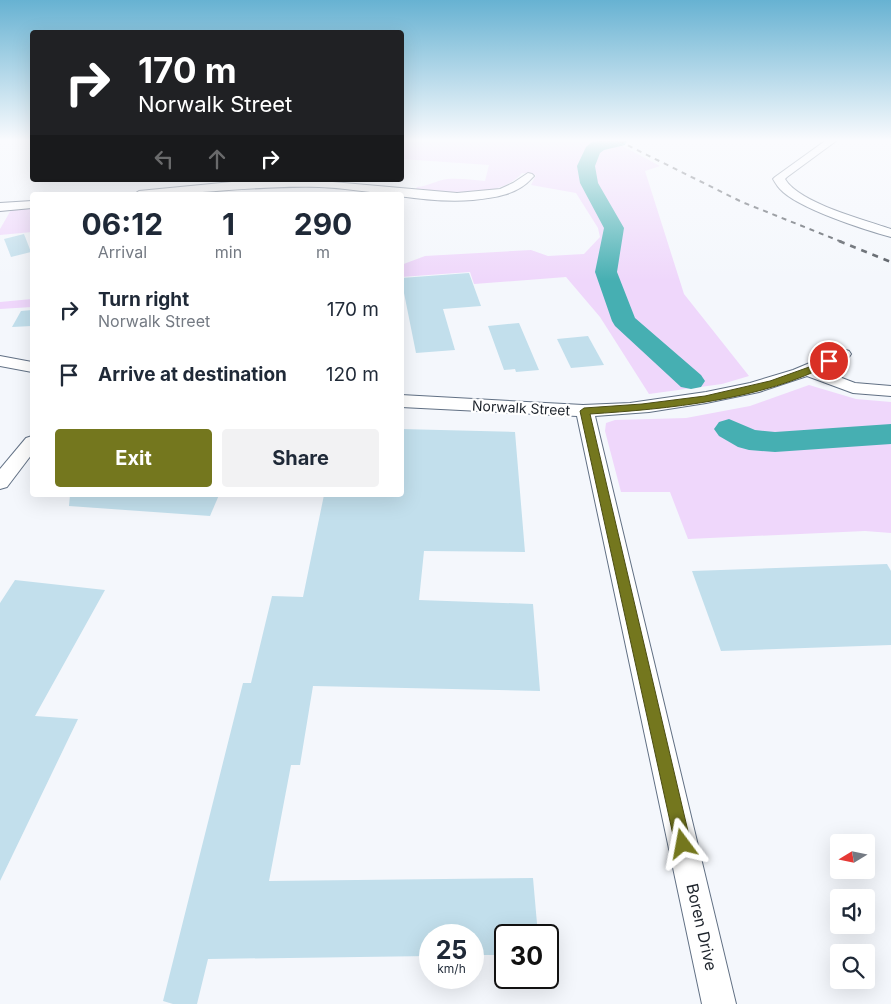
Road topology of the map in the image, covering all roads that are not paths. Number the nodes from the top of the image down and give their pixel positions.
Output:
1 (200, 188) edge
2 (373, 188) edge
3 (513, 188) edge
4 (784, 188) edge
5 (164, 192) edge
6 (30, 205) edge
7 (0, 208) edge
8 (891, 233) edge
9 (843, 354) dead end
10 (0, 361) edge
11 (30, 367) edge
12 (808, 371) junction
13 (891, 391) edge
14 (404, 401) edge
15 (584, 411) junction
16 (30, 444) edge
17 (0, 482) edge
18 (719, 1004) edge

1 - 5 street
2 - 3 street
4 - 8 street
6 - 7 street
9 - 12 street, Norwalk Street
10 - 11 street
12 - 13 street
12 - 15 street, Norwalk Street
14 - 15 street, Norwalk Street
15 - 18 street, Boren Drive
16 - 17 street

